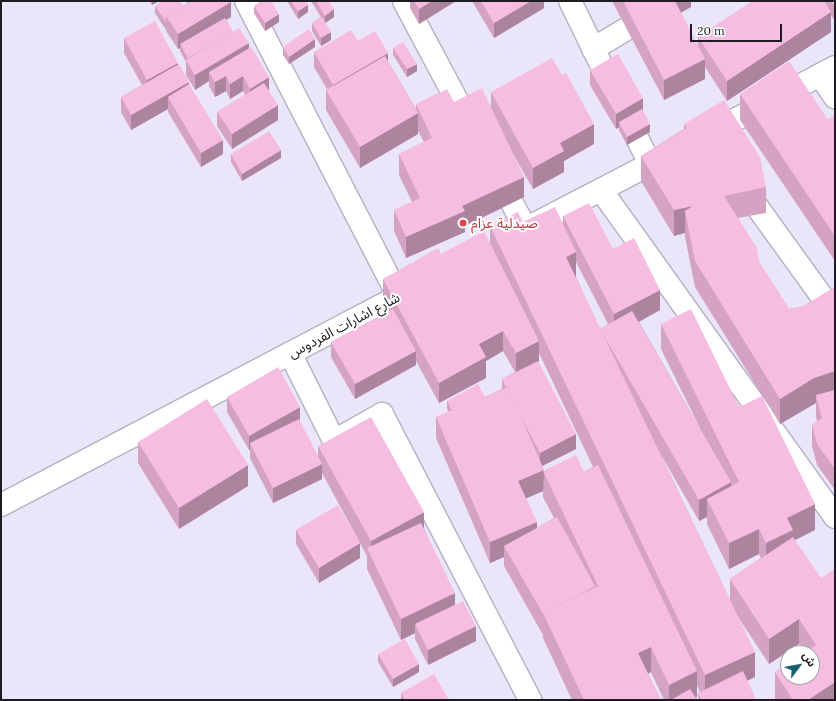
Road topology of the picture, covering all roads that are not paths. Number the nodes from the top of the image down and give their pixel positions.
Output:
1 (246, 1) edge
2 (404, 1) edge
3 (570, 1) edge
4 (673, 1) edge
5 (594, 49) junction
6 (827, 71) edge
7 (835, 97) edge
8 (694, 141) junction
9 (719, 155) edge
10 (650, 164) junction
11 (733, 174) edge
12 (601, 190) junction
13 (526, 229) junction
14 (506, 240) edge
15 (432, 279) edge
16 (398, 296) junction
17 (835, 314) edge
18 (290, 353) junction
19 (1, 505) edge
20 (835, 517) edge
21 (530, 700) edge

1 - 16 street
2 - 13 street
3 - 5 street
4 - 5 street
5 - 10 street
6 - 7 street
6 - 8 street
8 - 9 street
8 - 10 street
10 - 12 street
11 - 17 street
12 - 13 street
12 - 20 street
13 - 14 street
15 - 16 street, شارع اشارات الفردوس
16 - 18 street, شارع اشارات الفردوس
18 - 19 street, شارع اشارات الفردوس
18 - 21 street

